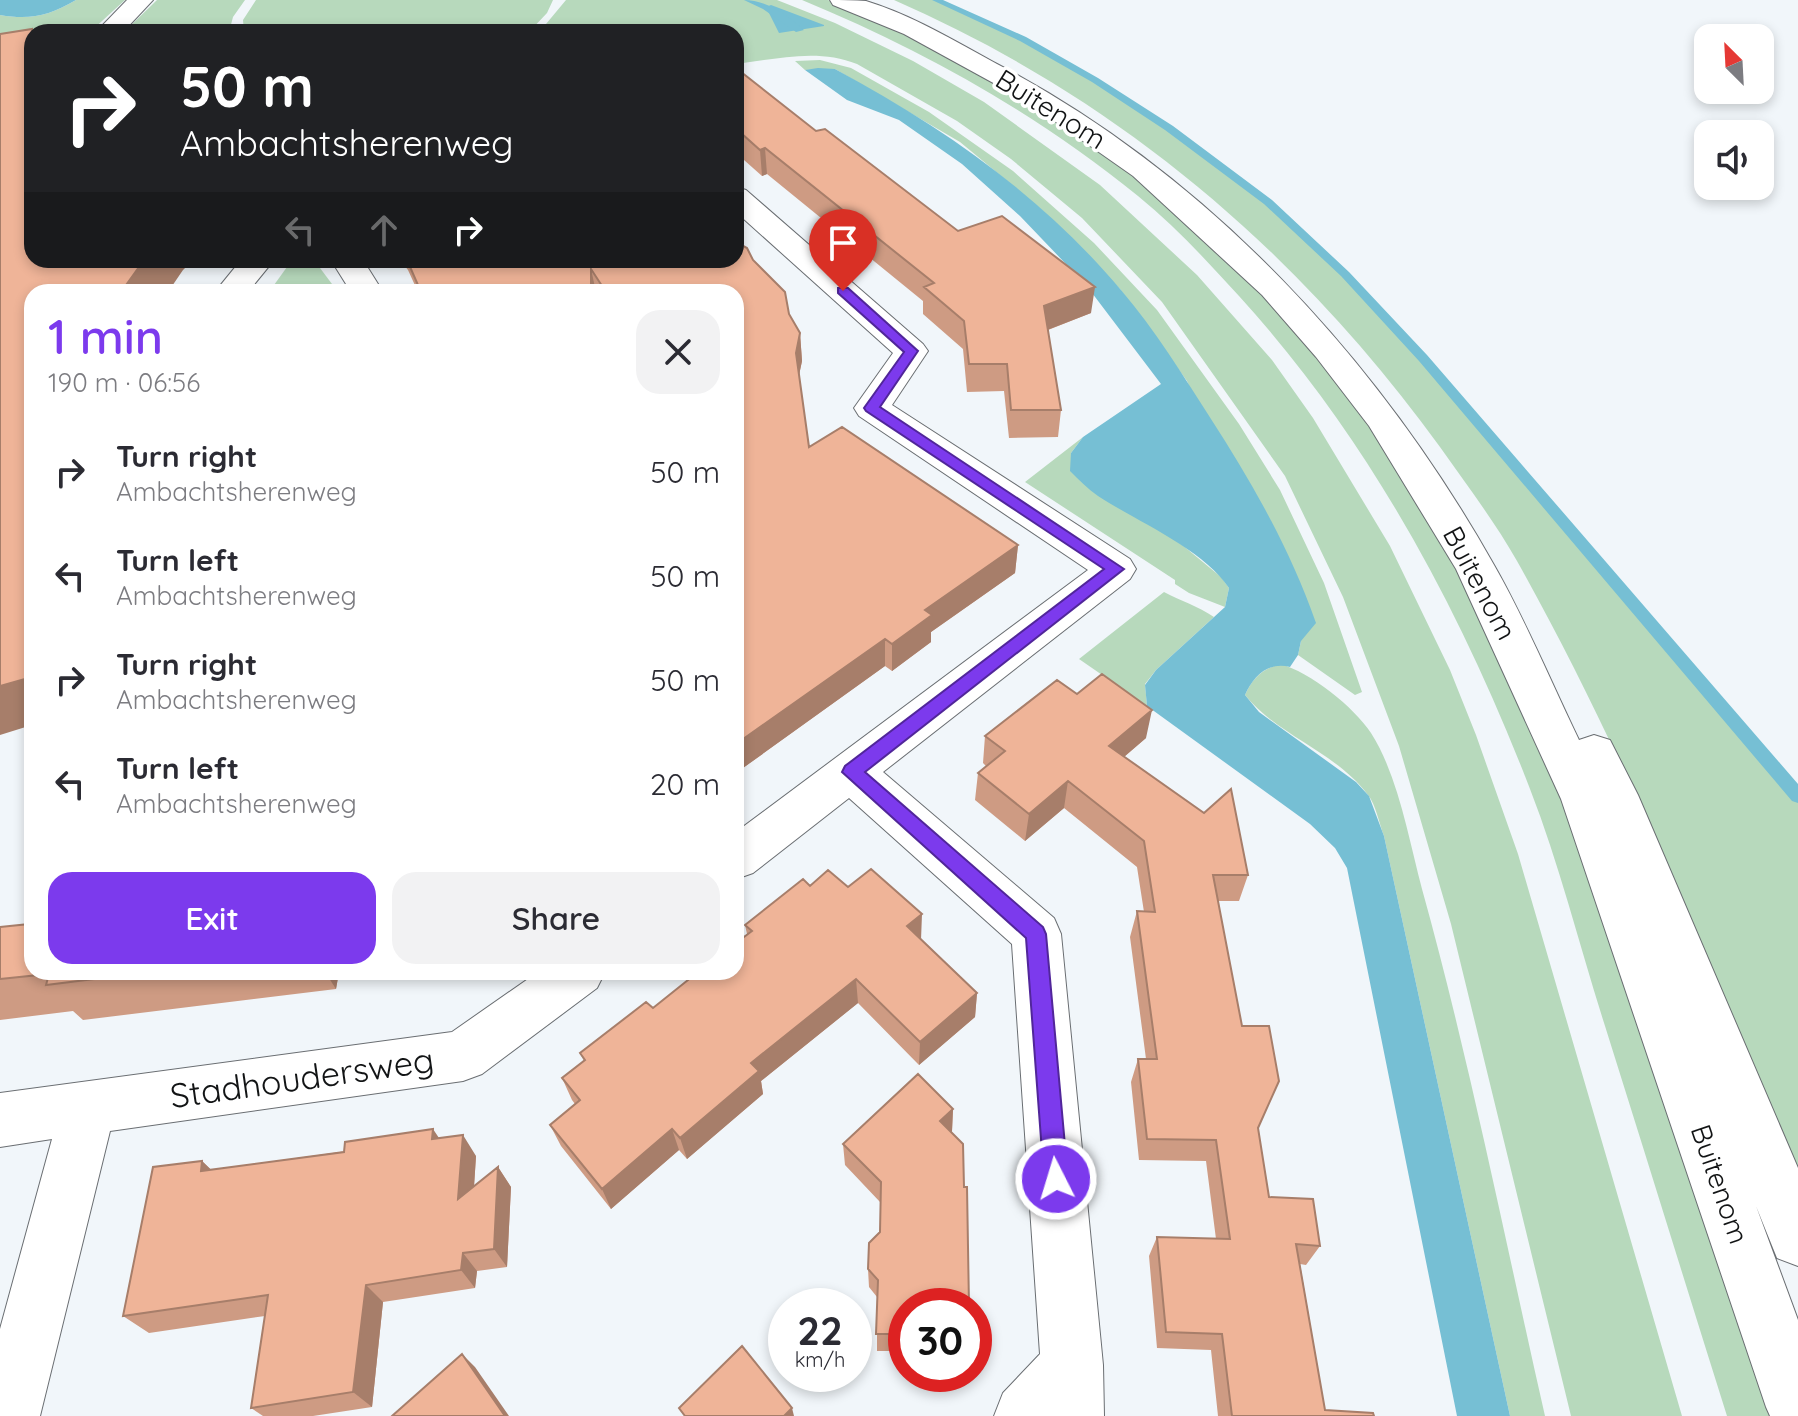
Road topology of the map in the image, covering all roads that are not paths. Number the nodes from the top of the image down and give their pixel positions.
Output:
1 (141, 0) edge
2 (842, 0) edge
3 (881, 0) edge
4 (117, 24) edge
5 (744, 203) edge
6 (251, 268) edge
7 (238, 284) edge
8 (851, 772) junction
9 (744, 853) edge
10 (568, 980) edge
11 (88, 1108) junction
12 (0, 1120) edge
13 (1798, 1237) edge
14 (1072, 1390) edge
15 (1798, 1407) edge
16 (8, 1416) edge
17 (1026, 1416) edge

1 - 4 main road
2 - 15 main road, Buitenom
3 - 13 main road, Buitenom
5 - 8 main road
6 - 7 main road
8 - 9 main road
8 - 14 main road
10 - 11 main road, Stadhoudersweg
11 - 12 main road, Stadhoudersweg
11 - 16 main road
14 - 17 main road

